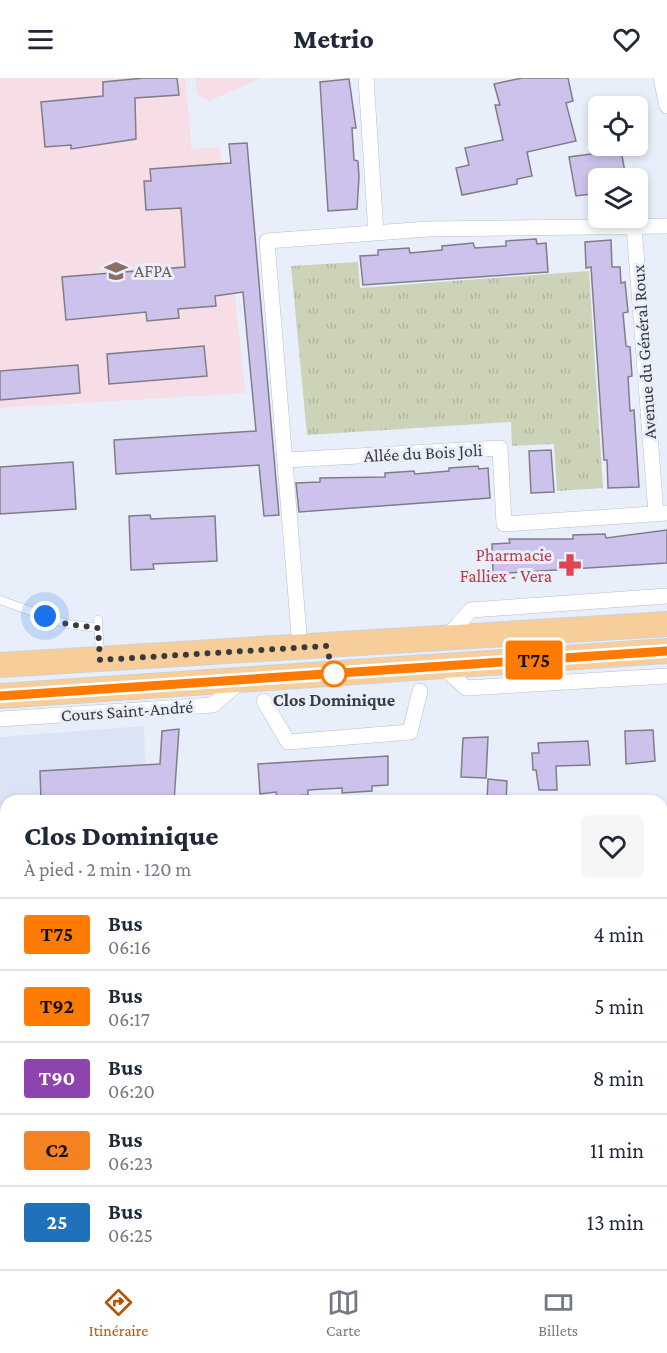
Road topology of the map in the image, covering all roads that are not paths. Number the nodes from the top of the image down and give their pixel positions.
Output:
1 (366, 78) edge
2 (662, 78) edge
3 (667, 100) edge
4 (648, 226) edge
5 (667, 226) edge
6 (588, 227) edge
7 (634, 228) edge
8 (376, 233) junction
9 (286, 460) junction
10 (662, 513) edge
11 (667, 596) edge
12 (0, 600) edge
13 (667, 624) edge
14 (446, 638) junction
15 (300, 647) junction
16 (667, 651) edge
17 (100, 660) junction
18 (0, 665) edge
19 (443, 667) junction
20 (667, 676) edge
21 (638, 677) junction
22 (244, 678) junction
23 (420, 691) dead end
24 (0, 696) edge
25 (264, 701) dead end
26 (0, 718) edge

1 - 8 street
2 - 3 street
4 - 5 street
6 - 8 street
7 - 10 street, Avenue du Général Roux
8 - 9 street
9 - 10 street, Allée du Bois Joli
9 - 15 street
11 - 14 street
12 - 17 lane
13 - 14 main road
14 - 15 main road
15 - 17 main road
16 - 19 main road, Cours Saint-André
16 - 21 street, Cours Saint-André
17 - 18 main road
19 - 21 street
19 - 22 main road, Cours Saint-André
20 - 21 street
22 - 24 main road, Cours Saint-André
22 - 26 street, Cours Saint-André
23 - 25 street

